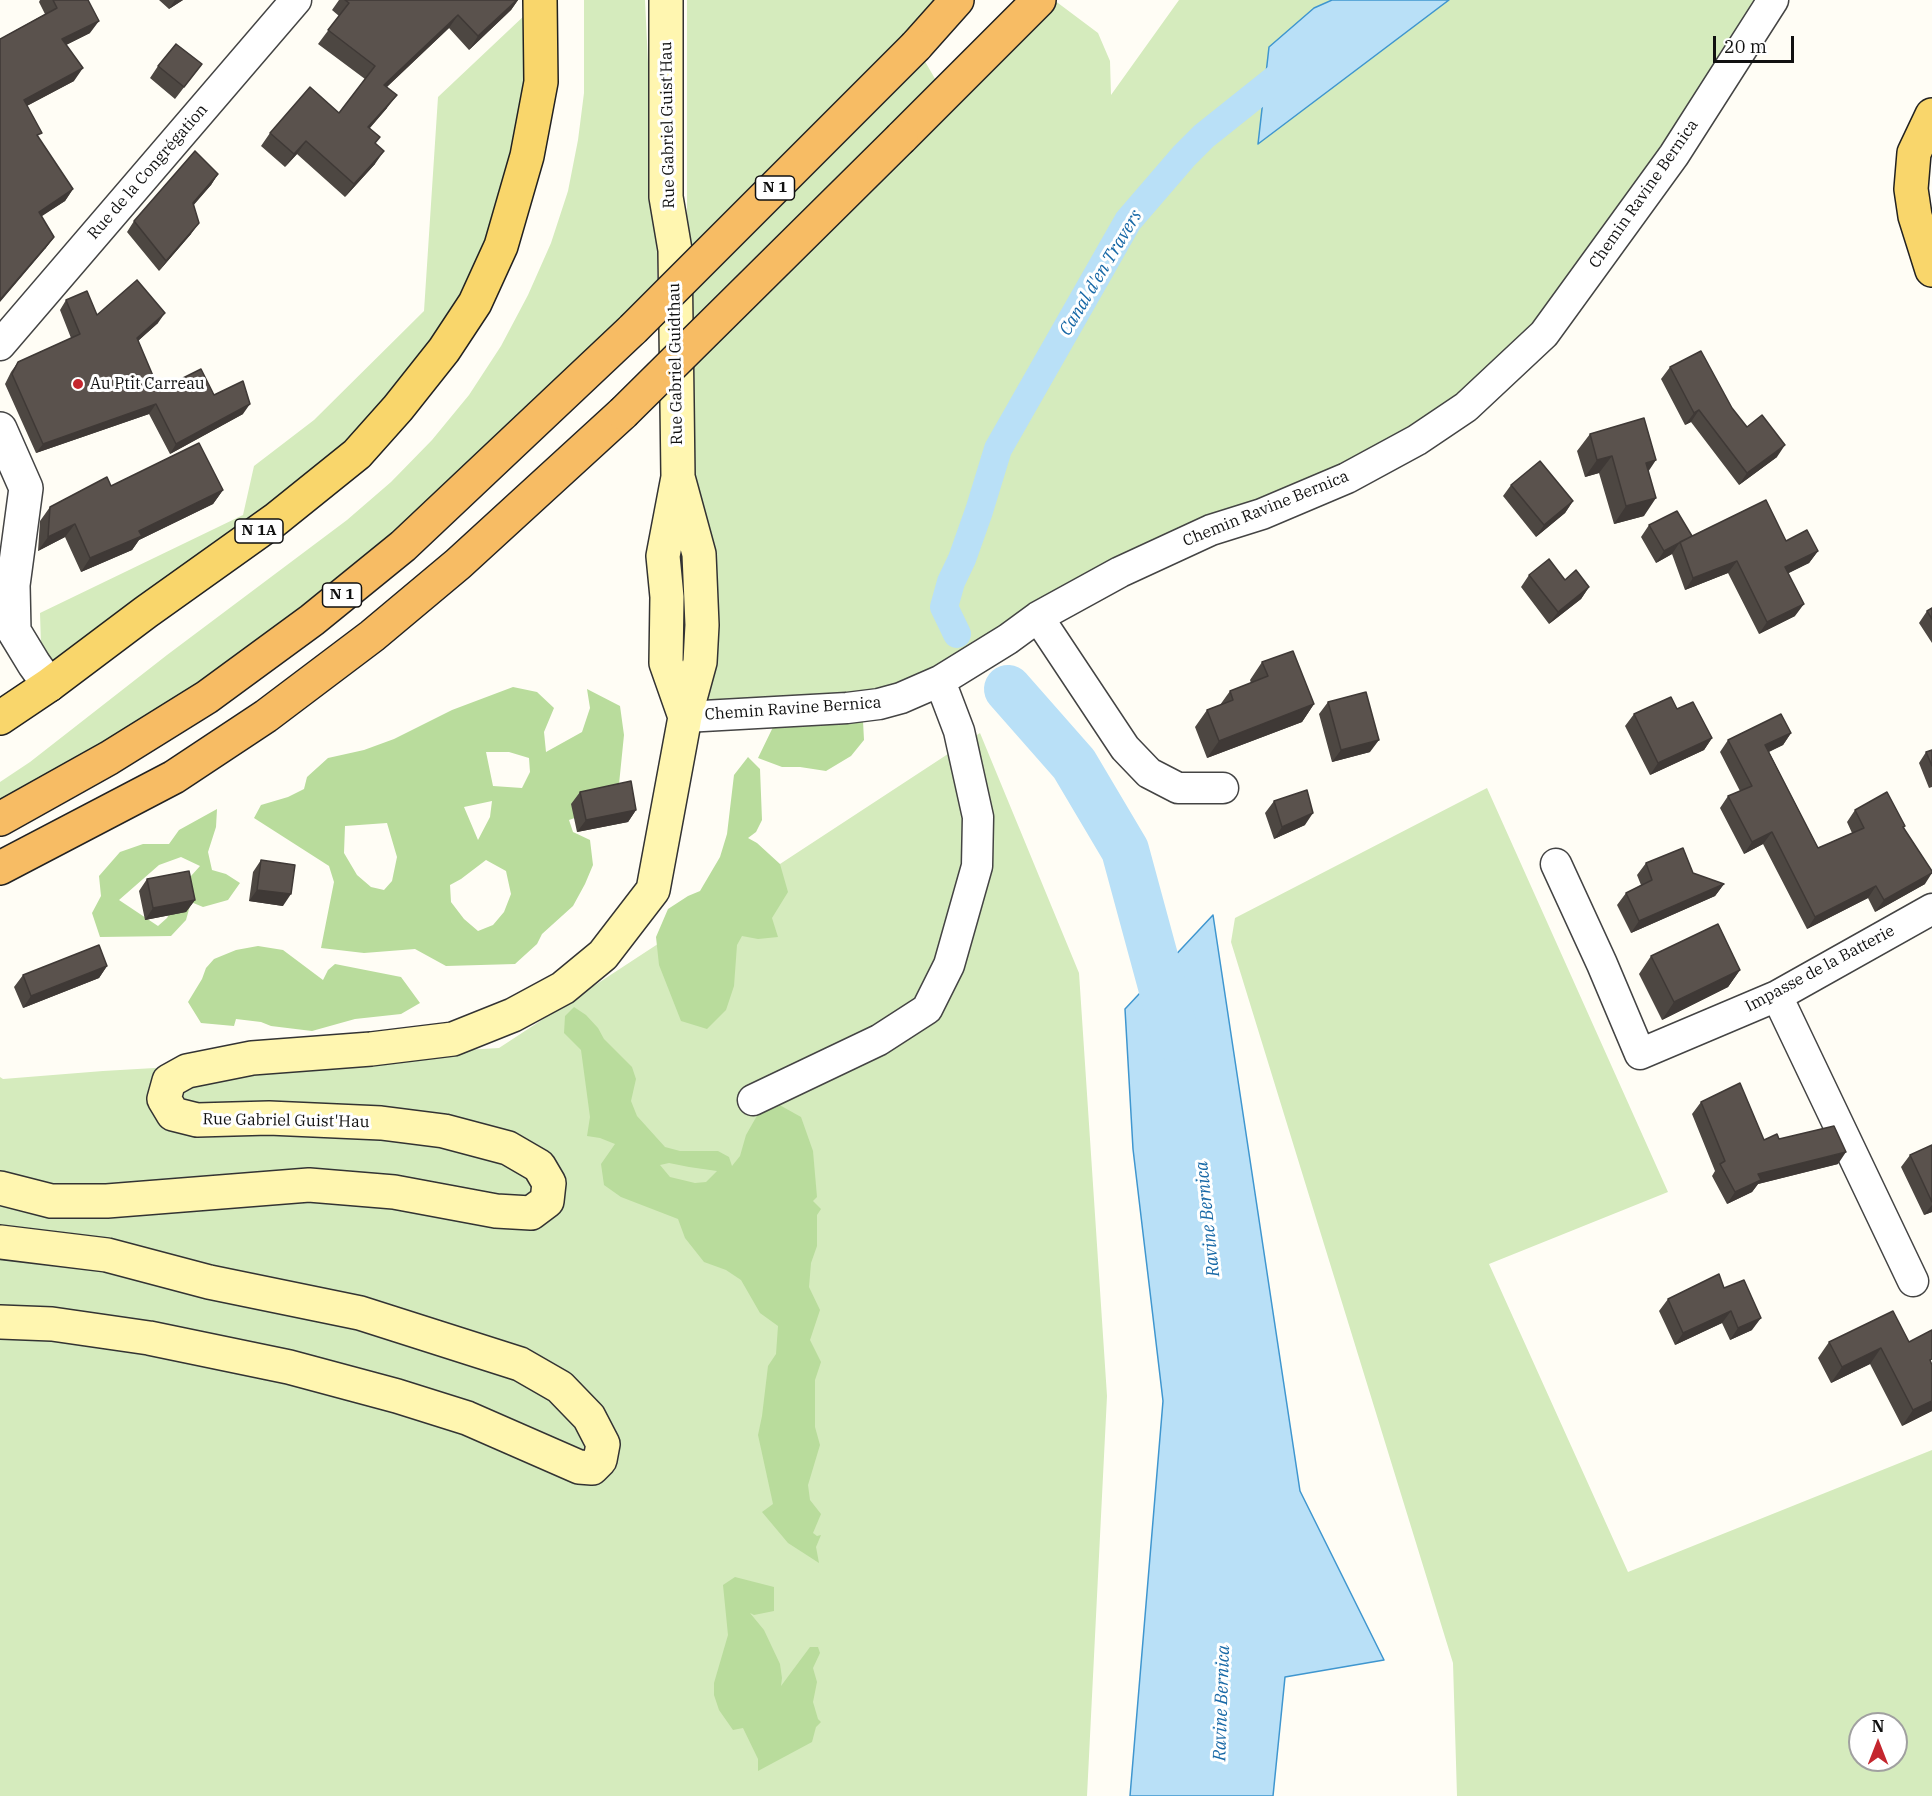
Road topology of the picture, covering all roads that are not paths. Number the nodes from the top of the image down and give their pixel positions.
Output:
1 (296, 0) edge
2 (540, 0) edge
3 (666, 0) edge
4 (688, 0) edge
5 (957, 0) edge
6 (1040, 0) edge
7 (1773, 0) edge
8 (1932, 115) edge
9 (675, 250) junction
10 (1932, 270) edge
11 (0, 345) edge
12 (0, 429) edge
13 (678, 477) junction
14 (1038, 617) junction
15 (666, 663) joint
16 (45, 681) junction
17 (940, 681) junction
18 (685, 717) junction
19 (0, 718) edge
20 (1223, 788) dead end
21 (7, 816) edge
22 (1556, 864) dead end
23 (0, 868) edge
24 (1932, 909) edge
25 (1777, 996) junction
26 (753, 1100) dead end
27 (0, 1188) edge
28 (0, 1242) edge
29 (1913, 1281) dead end
30 (0, 1322) edge

1 - 11 street, Rue de la Congrégation
2 - 16 main road, N 1A
3 - 9 main road, Rue Gabriel Guist'Hau
4 - 9 main road, Rue Gabriel Guist'Hau
5 - 21 highway, N 1, bridge
6 - 23 highway, bridge
7 - 14 street, Chemin Ravine Bernica
8 - 10 main road
9 - 13 main road, Rue Gabriel Guidthau
12 - 16 street
13 - 15 main road, Rue Gabriel Guidthau
13 - 18 main road, Rue Gabriel Guidthau
14 - 17 street, Chemin Ravine Bernica
14 - 20 street
15 - 18 main road, Rue Gabriel Guist'Hau
16 - 19 main road, N 1A
17 - 18 street, Chemin Ravine Bernica
17 - 26 street
18 - 27 main road, Rue Gabriel Guist'Hau
22 - 25 street, Impasse de la Batterie
24 - 25 street, Impasse de la Batterie
25 - 29 street
28 - 30 main road

